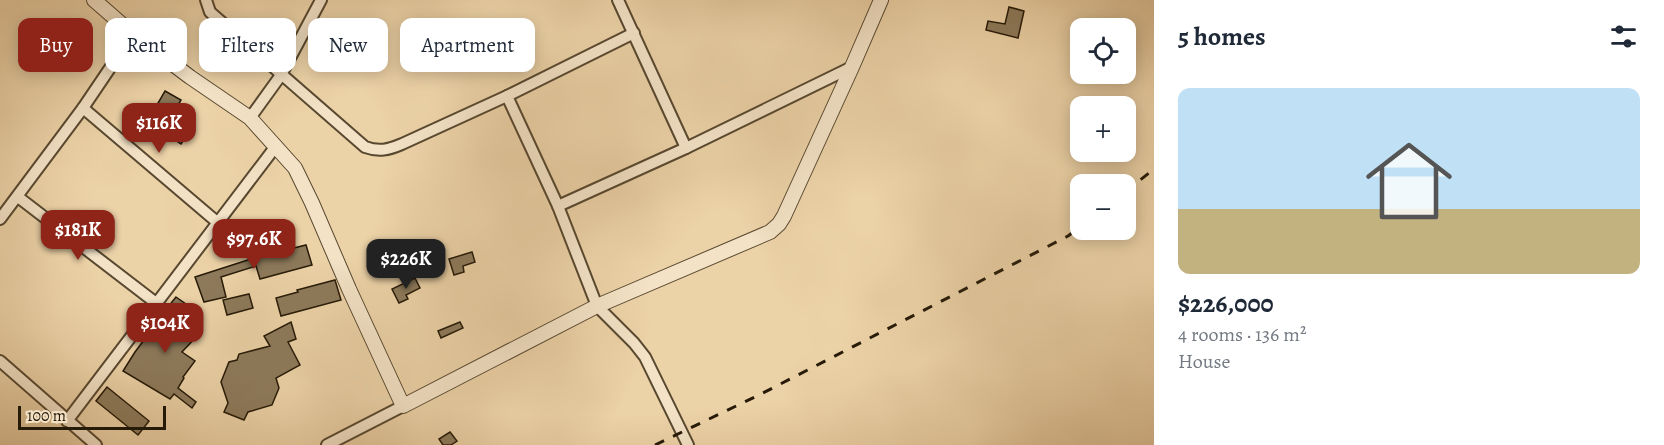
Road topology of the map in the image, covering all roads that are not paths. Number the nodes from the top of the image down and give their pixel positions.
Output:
1 (94, 0) edge
2 (206, 0) edge
3 (321, 0) edge
4 (618, 0) edge
5 (881, 0) edge
6 (115, 18) edge
7 (634, 33) junction
8 (852, 68) junction
9 (107, 72) edge
10 (183, 72) edge
11 (281, 75) junction
12 (507, 96) junction
13 (83, 108) junction
14 (249, 118) junction
15 (276, 146) junction
16 (686, 148) junction
17 (18, 197) junction
18 (558, 206) junction
19 (0, 219) edge
20 (217, 222) junction
21 (156, 303) junction
22 (597, 306) junction
23 (0, 361) edge
24 (403, 406) junction
25 (67, 421) junction
26 (96, 445) edge
27 (327, 445) edge
28 (688, 445) edge

1 - 6 street
2 - 11 street
3 - 11 street
4 - 7 street
5 - 8 street
7 - 12 street
7 - 16 street
8 - 16 street
8 - 22 street
9 - 13 street
10 - 14 street
11 - 12 street
11 - 14 street
12 - 18 street
13 - 17 street
13 - 20 street
14 - 15 street
15 - 20 street
15 - 24 street
16 - 18 street
17 - 19 street
17 - 21 street
18 - 22 street
20 - 21 street
21 - 25 street
22 - 24 street
22 - 28 street
23 - 25 street
24 - 27 street
25 - 26 street

